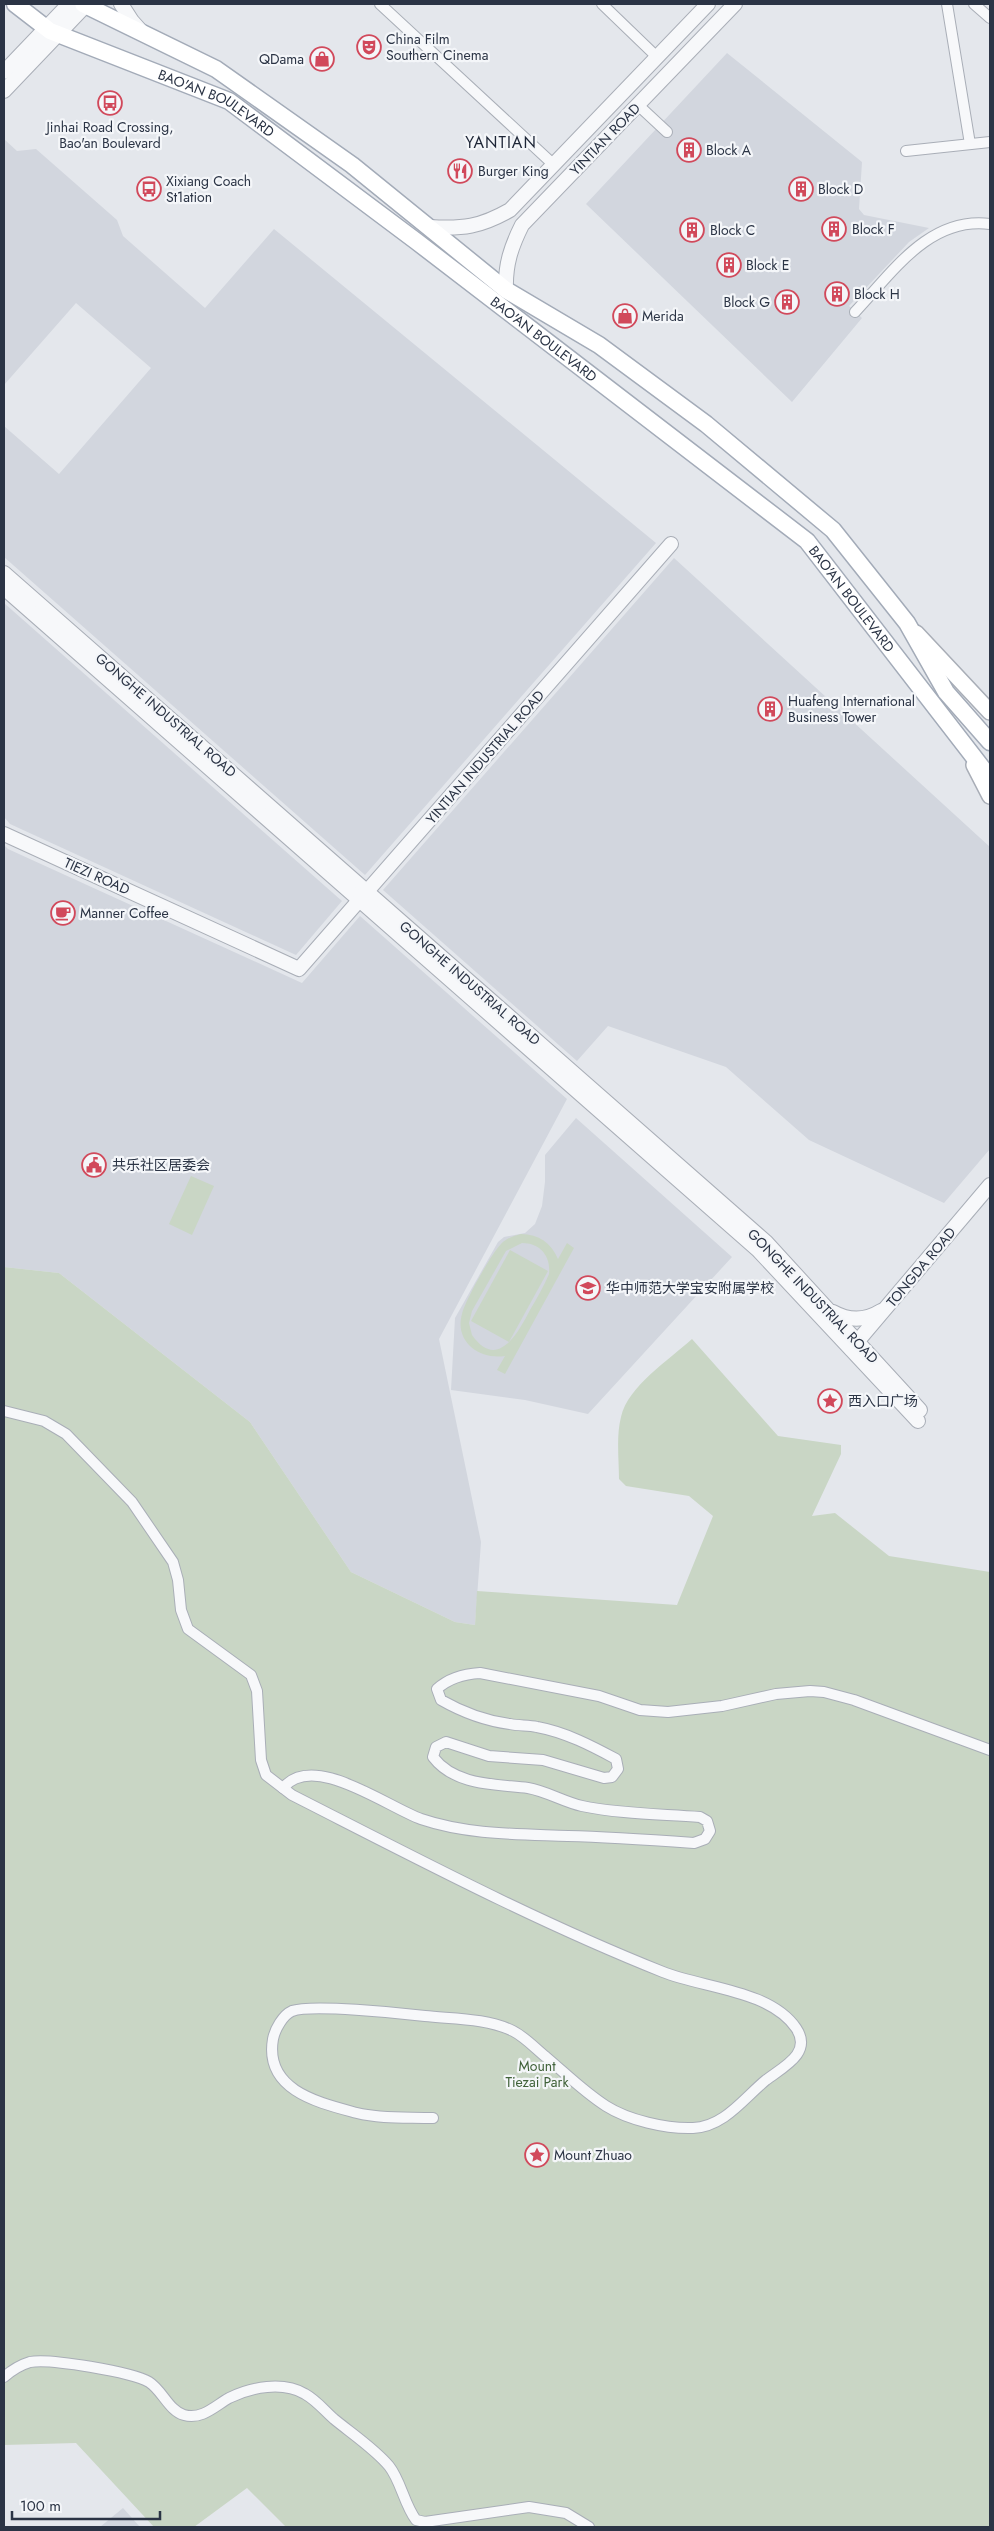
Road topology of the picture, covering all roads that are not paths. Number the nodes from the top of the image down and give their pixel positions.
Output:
1 (15, 4) edge
2 (69, 4) edge
3 (85, 4) edge
4 (122, 4) edge
5 (380, 4) edge
6 (602, 4) edge
7 (708, 4) edge
8 (735, 4) edge
9 (947, 4) edge
10 (974, 4) edge
11 (990, 18) edge
12 (52, 31) junction
13 (145, 34) junction
14 (38, 45) junction
15 (657, 57) junction
16 (4, 72) edge
17 (4, 90) edge
18 (638, 105) junction
19 (667, 132) dead end
20 (990, 142) edge
21 (970, 144) junction
22 (906, 151) dead end
23 (554, 164) junction
24 (510, 210) junction
25 (990, 224) edge
26 (522, 226) junction
27 (430, 227) junction
28 (506, 290) junction
29 (855, 312) dead end
30 (671, 544) dead end
31 (4, 573) edge
32 (4, 588) edge
33 (907, 623) junction
34 (990, 712) edge
35 (961, 742) junction
36 (990, 742) edge
37 (990, 778) edge
38 (990, 796) edge
39 (4, 834) edge
40 (363, 896) junction
41 (298, 969) joint
42 (990, 1186) edge
43 (819, 1300) junction
44 (892, 1300) junction
45 (854, 1345) junction
46 (4, 1411) edge
47 (919, 1415) dead end
48 (990, 1750) edge
49 (286, 1784) junction
50 (433, 2118) dead end
51 (4, 2376) edge
52 (589, 2527) edge

1 - 12 main road, BAO'AN BOULEVARD
2 - 12 street
3 - 12 street
3 - 13 main road, BAO'AN BOULEVARD
4 - 13 street
5 - 23 street
6 - 15 street
7 - 15 street, YINTIAN ROAD
8 - 18 street, YINTIAN ROAD
9 - 21 street
10 - 11 street
12 - 14 street
12 - 35 main road, BAO'AN BOULEVARD
13 - 27 main road, BAO'AN BOULEVARD
14 - 16 street
14 - 17 street
15 - 23 street, YINTIAN ROAD
18 - 19 street
18 - 26 street, YINTIAN ROAD
20 - 21 street
21 - 22 street
23 - 24 street, YINTIAN ROAD
24 - 26 street
24 - 27 street, YINTIAN ROAD
25 - 29 street
26 - 28 street, YINTIAN ROAD
27 - 28 main road, BAO'AN BOULEVARD
28 - 33 main road, BAO'AN BOULEVARD
30 - 40 street, YINTIAN INDUSTRIAL ROAD
31 - 40 street, GONGHE INDUSTRIAL ROAD
32 - 40 street, GONGHE INDUSTRIAL ROAD
33 - 34 main road
33 - 36 main road, BAO'AN BOULEVARD
35 - 37 main road, BAO'AN BOULEVARD
35 - 38 main road
39 - 41 street, TIEZI ROAD
40 - 41 street, YINTIAN INDUSTRIAL ROAD
40 - 43 street, GONGHE INDUSTRIAL ROAD
40 - 45 street, GONGHE INDUSTRIAL ROAD
42 - 44 street, TONGDA ROAD
43 - 44 street
43 - 45 street, GONGHE INDUSTRIAL ROAD
44 - 45 street, TONGDA ROAD
45 - 47 street, GONGHE INDUSTRIAL ROAD
46 - 49 street
48 - 49 street
49 - 50 street
51 - 52 street

